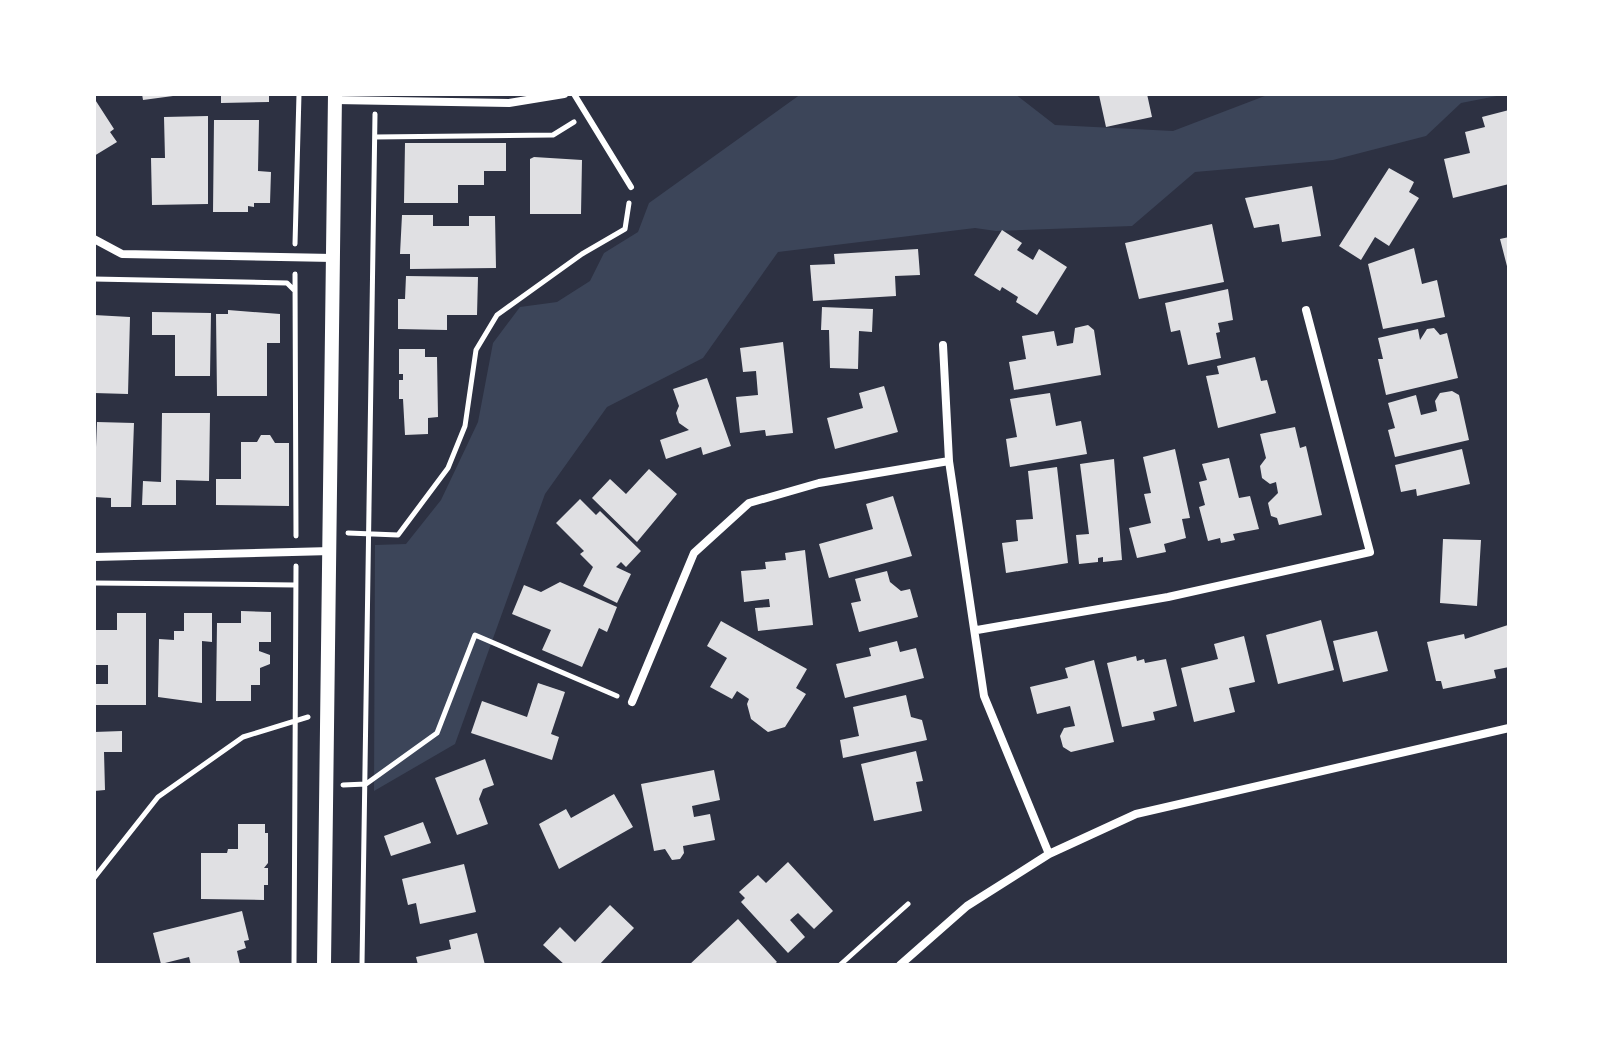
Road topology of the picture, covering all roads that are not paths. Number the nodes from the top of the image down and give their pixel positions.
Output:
1 (564, 94) edge
2 (574, 94) edge
3 (335, 97) edge
4 (631, 187) road end
5 (94, 239) edge
6 (334, 258) junction
7 (1306, 310) dead end
8 (943, 345) dead end
9 (949, 461) junction
10 (331, 551) junction
11 (94, 557) edge
12 (977, 630) junction
13 (632, 702) road end
14 (1509, 728) edge
15 (1049, 854) junction
16 (324, 965) edge
17 (900, 965) edge

1 - 3 street
2 - 4 lane
3 - 6 street
5 - 6 street
6 - 10 street
7 - 12 street
8 - 9 street
9 - 12 street
9 - 13 street
10 - 11 street
10 - 16 street
12 - 15 street
14 - 15 street
15 - 17 street

